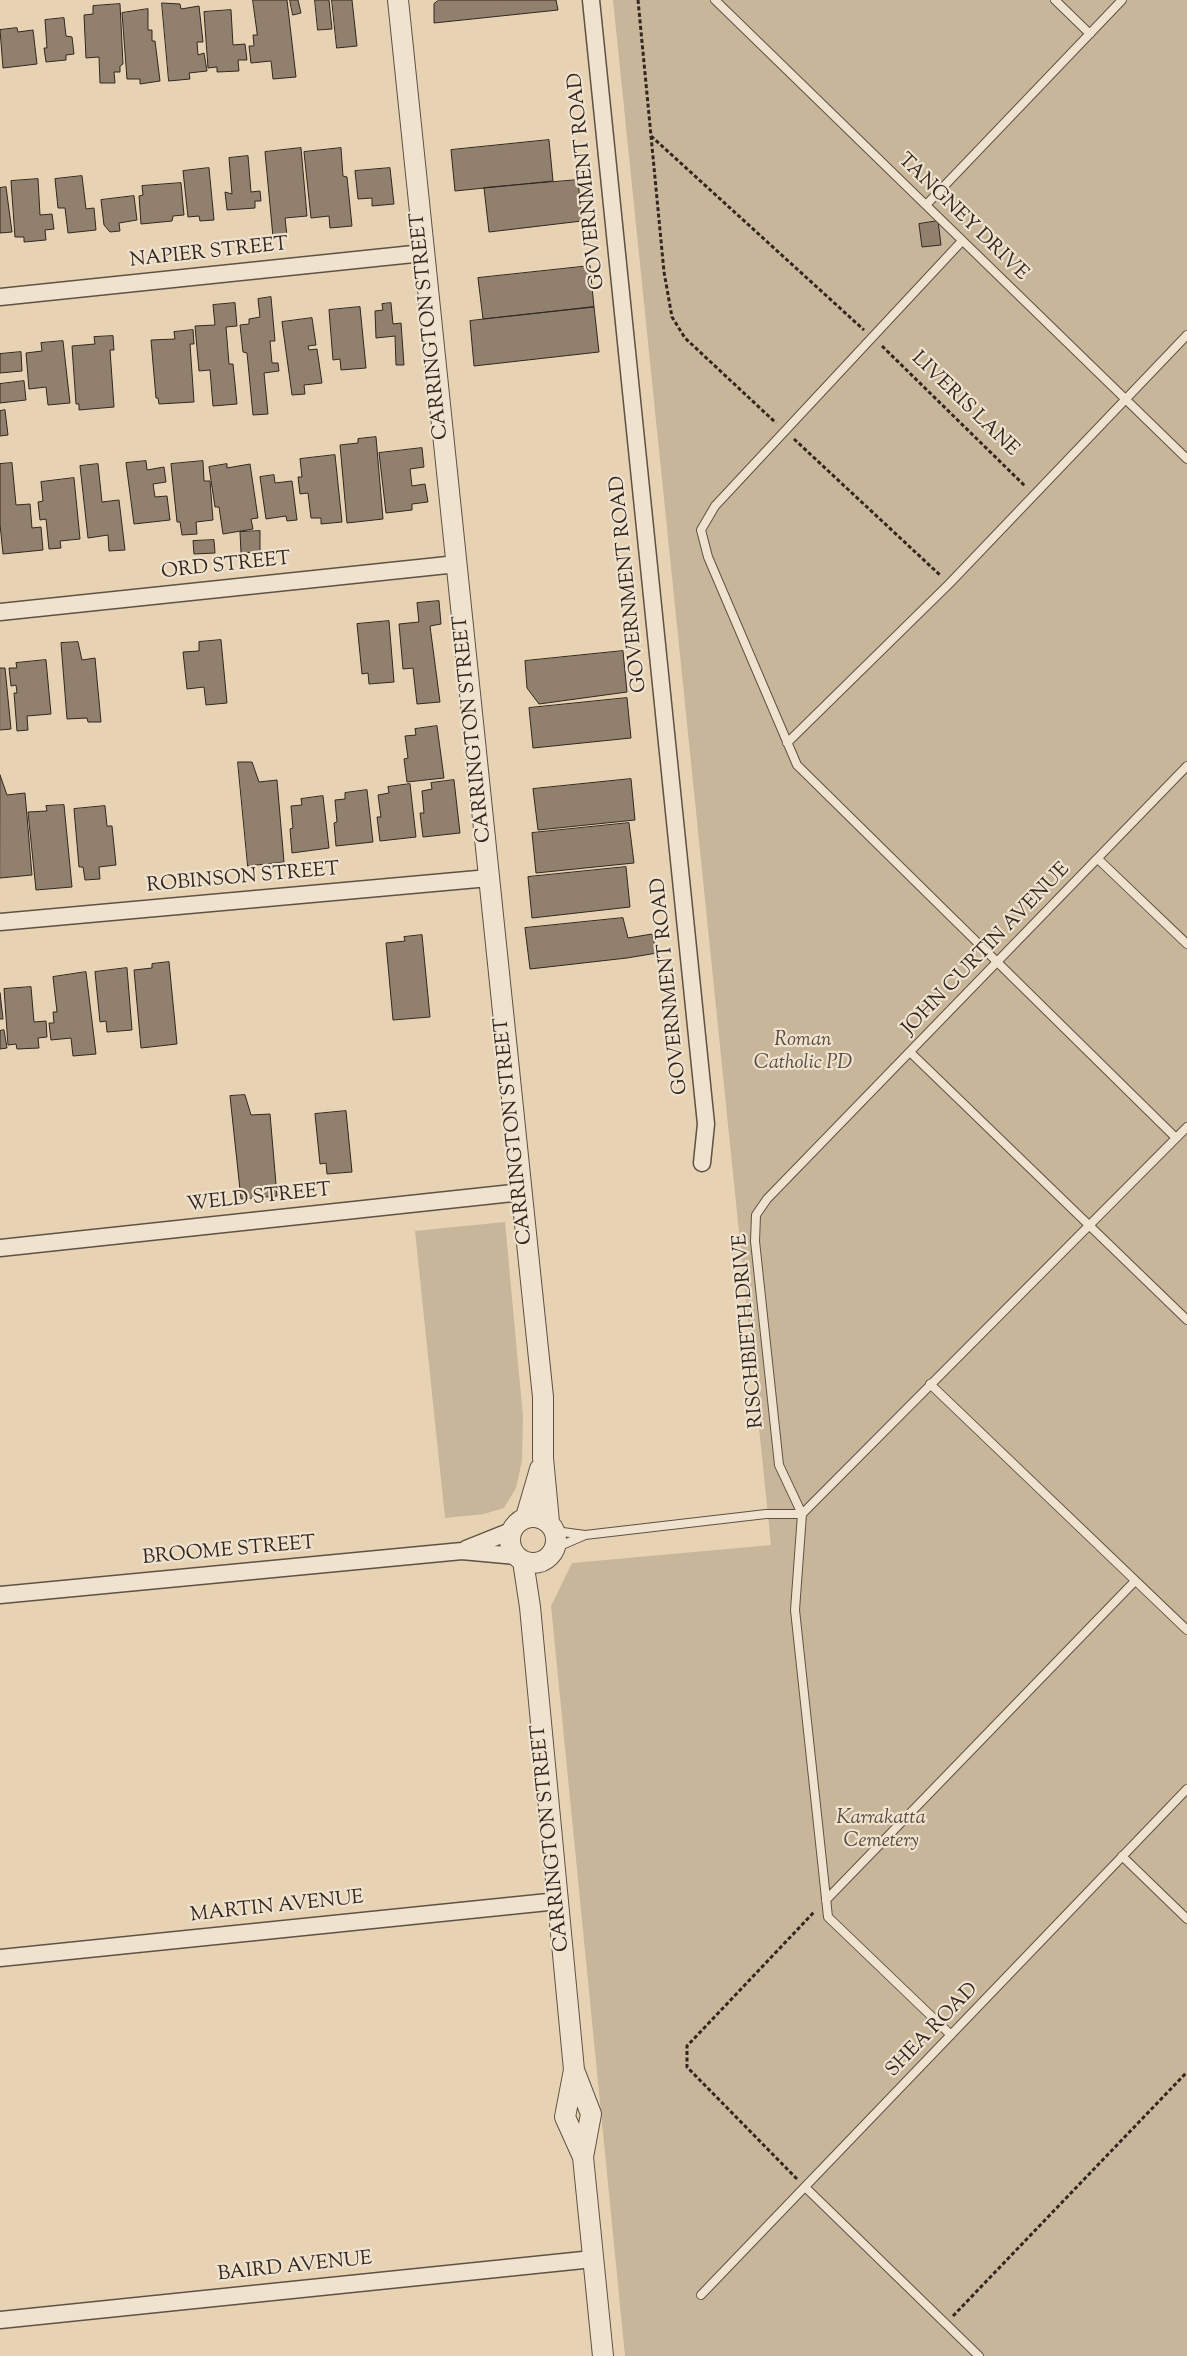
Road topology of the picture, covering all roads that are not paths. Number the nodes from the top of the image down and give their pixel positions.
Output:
1 (398, 0) edge
2 (591, 0) edge
3 (715, 0) edge
4 (1055, 0) edge
5 (1122, 0) edge
6 (1090, 34) junction
7 (926, 205) junction
8 (962, 241) junction
9 (423, 253) junction
10 (0, 297) edge
11 (1187, 335) edge
12 (1126, 399) junction
13 (1187, 459) edge
14 (457, 564) junction
15 (0, 612) edge
16 (787, 743) junction
17 (1187, 766) edge
18 (1098, 859) junction
19 (489, 878) junction
20 (0, 922) edge
21 (1187, 944) edge
22 (998, 962) junction
23 (911, 1053) junction
24 (1187, 1127) edge
25 (1176, 1138) junction
26 (702, 1163) dead end
27 (522, 1192) junction
28 (1089, 1225) junction
29 (0, 1248) edge
30 (1187, 1320) edge
31 (930, 1384) junction
32 (543, 1458) junction
33 (802, 1514) junction
34 (526, 1517) junction
35 (511, 1531) junction
36 (553, 1534) junction
37 (585, 1535) junction
38 (462, 1551) junction
39 (526, 1560) junction
40 (1135, 1581) junction
41 (0, 1595) edge
42 (1187, 1630) edge
43 (1187, 1789) edge
44 (1122, 1856) junction
45 (826, 1900) junction
46 (558, 1901) junction
47 (1187, 1920) edge
48 (0, 1958) edge
49 (951, 2034) junction
50 (805, 2188) junction
51 (594, 2258) junction
52 (702, 2295) dead end
53 (0, 2320) edge
54 (603, 2356) edge
55 (979, 2356) edge

1 - 9 street, CARRINGTON STREET
2 - 26 street, GOVERNMENT ROAD
3 - 7 lane, TANGNEY DRIVE
4 - 6 lane
5 - 6 lane
6 - 7 lane
7 - 8 lane, TANGNEY DRIVE
8 - 12 lane, TANGNEY DRIVE
8 - 16 lane
9 - 10 street, NAPIER STREET
9 - 14 street, CARRINGTON STREET
11 - 12 lane
12 - 13 lane, TANGNEY DRIVE
12 - 16 lane
14 - 15 street, ORD STREET
14 - 19 street, CARRINGTON STREET
16 - 22 lane
17 - 18 lane, JOHN CURTIN AVENUE
18 - 21 lane
18 - 22 lane, JOHN CURTIN AVENUE
19 - 20 street, ROBINSON STREET
19 - 27 street, CARRINGTON STREET
22 - 23 lane, JOHN CURTIN AVENUE
22 - 25 lane
23 - 28 lane, JOHN CURTIN AVENUE
23 - 33 lane, RISCHBIETH DRIVE
24 - 25 lane
25 - 28 lane
27 - 29 street, WELD STREET
27 - 32 street, CARRINGTON STREET
28 - 30 lane, JOHN CURTIN AVENUE
28 - 31 lane
31 - 33 lane
31 - 40 lane
32 - 34 street, CARRINGTON STREET
32 - 36 street, CARRINGTON STREET
33 - 37 lane
33 - 45 lane
34 - 35 street
34 - 36 street
35 - 38 street, BROOME STREET
35 - 39 street
36 - 37 lane
36 - 37 lane
36 - 39 street
38 - 39 street, BROOME STREET
38 - 41 street, BROOME STREET
39 - 46 street, CARRINGTON STREET
40 - 42 lane
40 - 45 lane
43 - 44 lane, SHEA ROAD
44 - 47 lane
44 - 49 lane, SHEA ROAD
45 - 49 lane
46 - 48 street, MARTIN AVENUE
46 - 51 street, CARRINGTON STREET
49 - 50 lane, SHEA ROAD
50 - 52 lane, SHEA ROAD
50 - 55 lane
51 - 53 street, BAIRD AVENUE
51 - 54 street, CARRINGTON STREET

